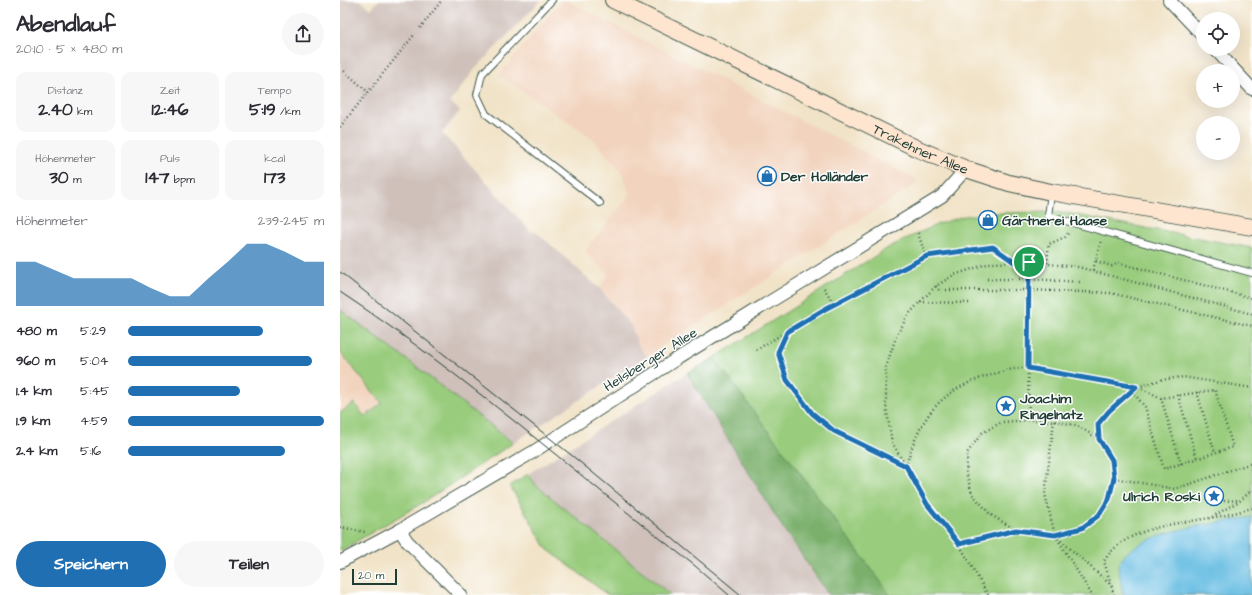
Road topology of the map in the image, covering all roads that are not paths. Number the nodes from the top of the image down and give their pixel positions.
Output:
1 (552, 0) edge
2 (613, 0) edge
3 (1169, 0) edge
4 (1196, 29) edge
5 (1221, 56) edge
6 (1252, 89) edge
7 (966, 169) junction
8 (1052, 192) junction
9 (600, 202) dead end
10 (1252, 227) edge
11 (1252, 273) edge
12 (400, 530) junction
13 (340, 562) edge
14 (461, 595) edge

1 - 9 lane
2 - 7 main road, Trakehner Allee
3 - 4 street
5 - 6 street
7 - 8 main road, Trakehner Allee
7 - 12 street, Heilsberger Allee
8 - 10 main road, Trakehner Allee
8 - 11 lane
12 - 13 street, Heilsberger Allee
12 - 14 street

